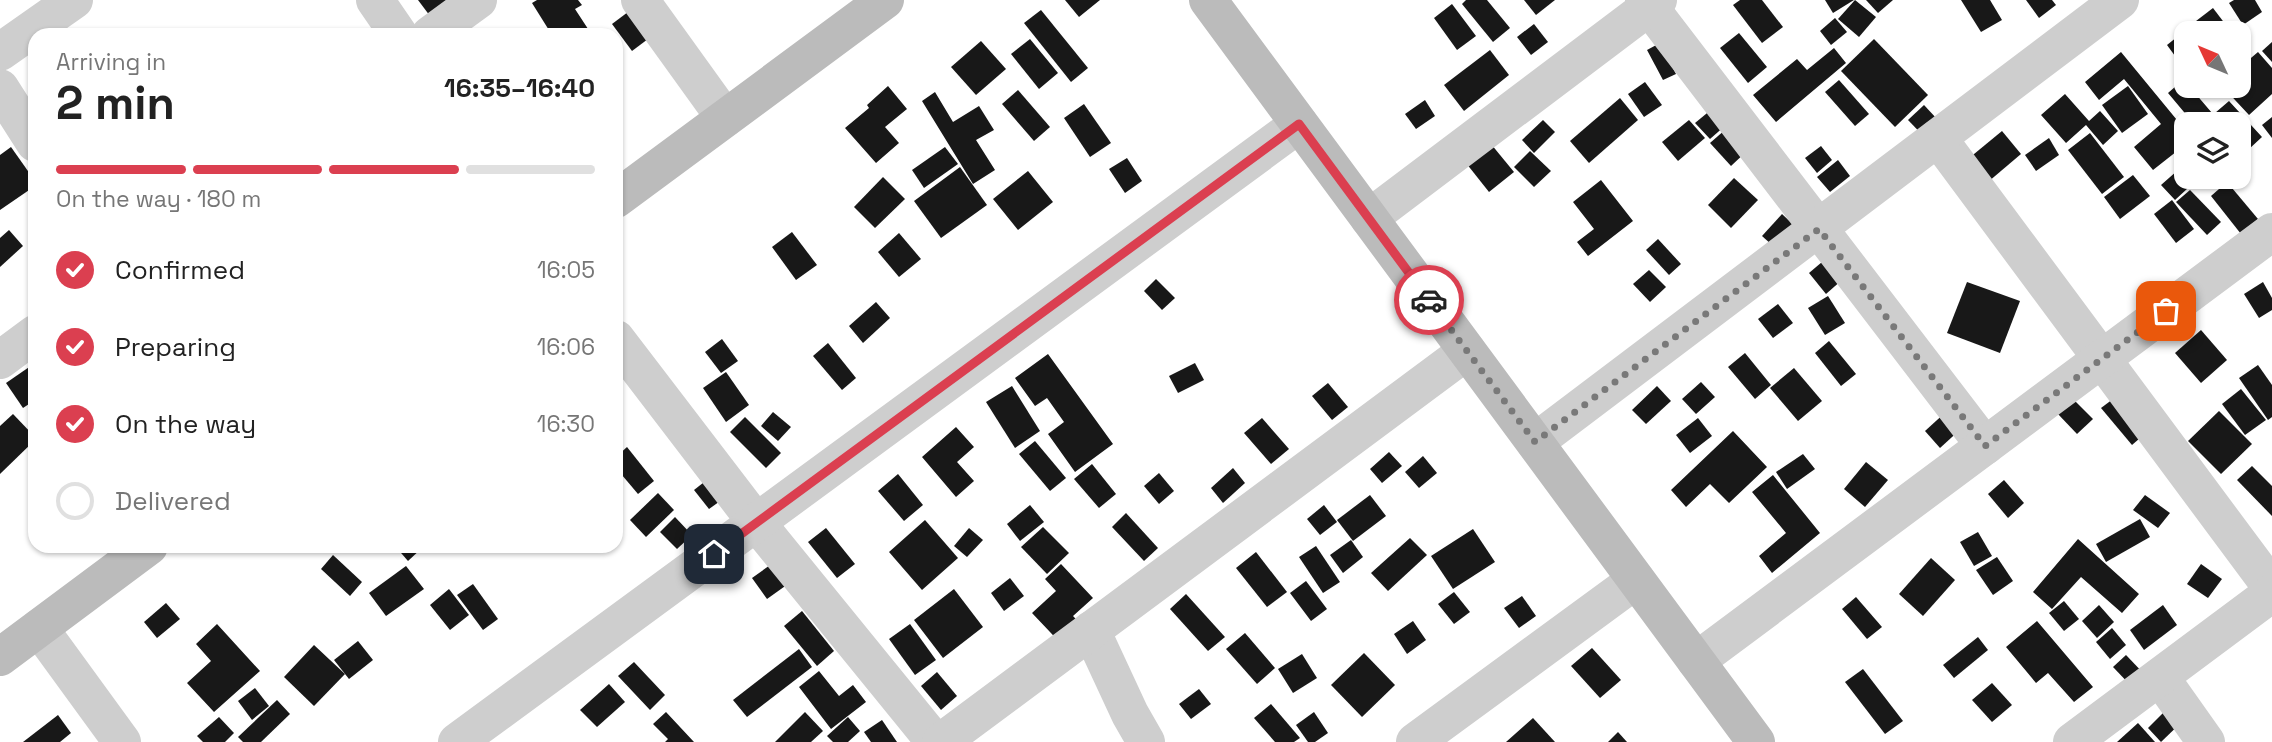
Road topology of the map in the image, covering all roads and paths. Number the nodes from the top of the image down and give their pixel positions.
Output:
1 (75, 0) edge
2 (375, 0) edge
3 (478, 0) edge
4 (640, 0) edge
5 (885, 0) edge
6 (1208, 0) edge
7 (2120, 0) edge
8 (1650, 2) edge
9 (35, 28) edge
10 (394, 28) edge
11 (440, 28) edge
12 (28, 33) edge
13 (0, 52) edge
14 (0, 88) edge
15 (725, 118) junction
16 (1299, 124) junction
17 (28, 132) edge
18 (1938, 138) junction
19 (623, 194) edge
20 (1369, 218) junction
21 (1819, 229) junction
22 (2272, 232) edge
23 (28, 339) edge
24 (623, 348) edge
25 (1467, 351) junction
26 (2102, 359) junction
27 (0, 360) edge
28 (1535, 442) junction
29 (1985, 446) junction
30 (756, 522) junction
31 (140, 553) edge
32 (1636, 580) junction
33 (2272, 591) edge
34 (39, 628) junction
35 (1091, 630) junction
36 (0, 657) edge
37 (1696, 661) junction
38 (2160, 677) junction
39 (122, 742) edge
40 (457, 742) edge
41 (935, 742) edge
42 (941, 742) edge
43 (1146, 742) edge
44 (1415, 742) edge
45 (1756, 742) edge
46 (2072, 742) edge
47 (2206, 742) edge

1 - 9 street
2 - 10 street
3 - 11 street
4 - 15 street
5 - 15 street
6 - 16 street
7 - 18 street
8 - 20 street
8 - 21 street
12 - 13 street
14 - 17 street
15 - 19 street
16 - 20 street
16 - 30 street
18 - 21 street
18 - 26 street
20 - 25 street
21 - 28 street
21 - 29 street
22 - 26 street
23 - 27 street
24 - 30 street
25 - 28 street
25 - 35 street
26 - 29 street
26 - 33 street
28 - 32 street
29 - 37 street
30 - 40 street
30 - 41 street
31 - 34 street
32 - 37 street
32 - 44 street
33 - 38 street
34 - 36 street
34 - 39 street
35 - 42 street
35 - 43 street
37 - 45 street
38 - 46 street
38 - 47 street

